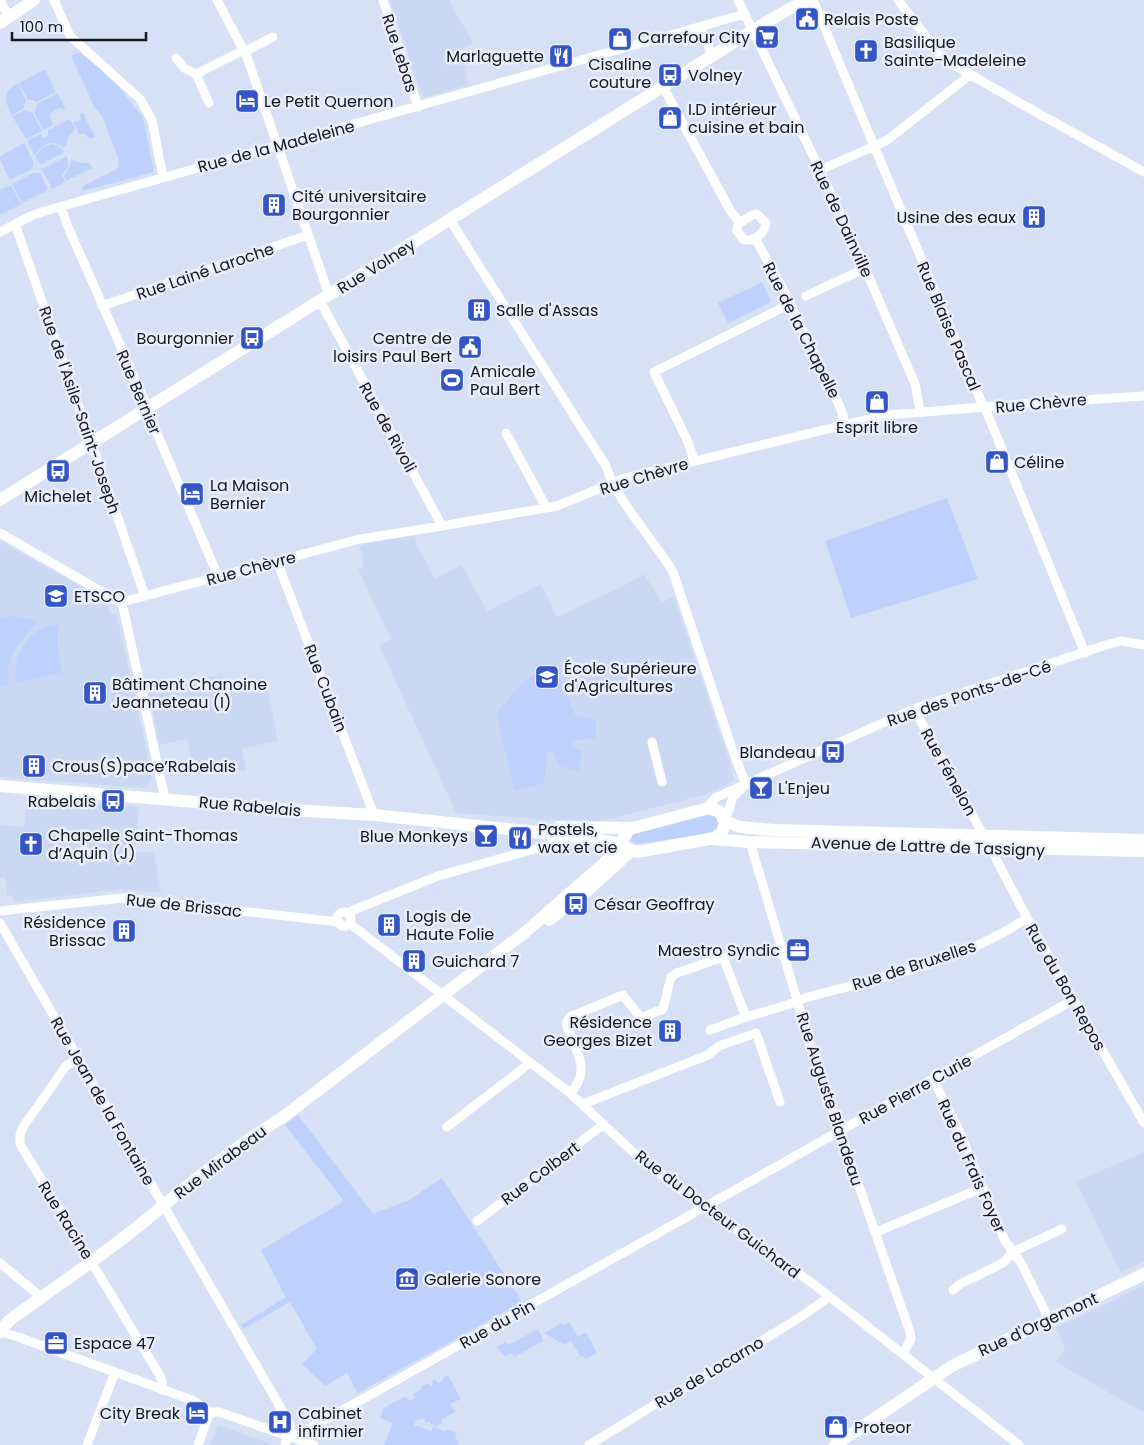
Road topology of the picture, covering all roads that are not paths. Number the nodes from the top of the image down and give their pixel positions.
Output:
1 (0, 0) edge
2 (34, 0) edge
3 (54, 0) edge
4 (217, 0) edge
5 (382, 0) edge
6 (738, 0) edge
7 (811, 0) edge
8 (898, 0) edge
9 (745, 14) junction
10 (5, 20) edge
11 (700, 28) junction
12 (752, 31) junction
13 (273, 38) dead end
14 (241, 52) junction
15 (712, 56) junction
16 (176, 58) dead end
17 (196, 74) junction
18 (970, 75) junction
19 (663, 87) junction
20 (209, 104) dead end
21 (418, 107) junction
22 (277, 146) junction
23 (873, 146) junction
24 (820, 170) junction
25 (1144, 172) edge
26 (163, 177) junction
27 (61, 207) junction
28 (450, 220) junction
29 (739, 222) junction
30 (15, 224) junction
31 (0, 232) edge
32 (308, 235) junction
33 (755, 238) junction
34 (857, 272) dead end
35 (806, 296) dead end
36 (324, 298) junction
37 (790, 304) junction
38 (102, 306) junction
39 (1144, 396) edge
40 (984, 408) junction
41 (148, 409) junction
42 (920, 411) junction
43 (845, 424) junction
44 (506, 433) dead end
45 (91, 444) junction
46 (694, 460) junction
47 (613, 482) junction
48 (0, 500) edge
49 (546, 507) junction
50 (442, 526) junction
51 (0, 533) edge
52 (277, 561) junction
53 (218, 576) junction
54 (145, 596) junction
55 (122, 602) junction
56 (1144, 645) edge
57 (1085, 653) junction
58 (914, 709) junction
59 (652, 742) dead end
60 (662, 782) dead end
61 (745, 785) junction
62 (0, 786) edge
63 (165, 799) junction
64 (707, 809) junction
65 (374, 815) junction
66 (725, 821) junction
67 (500, 828) junction
68 (588, 828) junction
69 (631, 828) junction
70 (540, 832) junction
71 (565, 835) junction
72 (980, 836) junction
73 (712, 839) junction
74 (1144, 840) edge
75 (750, 842) junction
76 (620, 844) junction
77 (540, 847) junction
78 (994, 847) junction
79 (631, 851) junction
80 (1144, 851) edge
81 (0, 912) edge
82 (1027, 918) junction
83 (349, 919) junction
84 (0, 923) edge
85 (523, 934) junction
86 (442, 996) junction
87 (1073, 1000) junction
88 (797, 1001) junction
89 (746, 1017) junction
90 (710, 1030) dead end
91 (78, 1058) junction
92 (530, 1063) junction
93 (933, 1080) junction
94 (570, 1093) junction
95 (780, 1102) dead end
96 (583, 1104) junction
97 (1144, 1123) edge
98 (604, 1124) junction
99 (447, 1127) dead end
100 (841, 1130) junction
101 (982, 1188) junction
102 (164, 1205) junction
103 (704, 1207) junction
104 (476, 1221) dead end
105 (1062, 1229) dead end
106 (876, 1232) junction
107 (1013, 1252) junction
108 (92, 1262) junction
109 (0, 1263) edge
110 (1144, 1274) edge
111 (953, 1290) dead end
112 (829, 1297) junction
113 (41, 1298) junction
114 (1049, 1319) junction
115 (0, 1332) edge
116 (903, 1353) junction
117 (115, 1372) junction
118 (934, 1379) junction
119 (162, 1390) junction
120 (210, 1412) junction
121 (287, 1441) edge
122 (87, 1445) edge
123 (198, 1445) edge
124 (314, 1445) edge
125 (589, 1445) edge
126 (835, 1445) edge
127 (1019, 1445) edge

1 - 10 street
2 - 10 street
3 - 26 street
4 - 14 street, Rue de Rivoli
5 - 21 street, Rue Lebas
6 - 9 street, Rue de Dainville
7 - 12 street, Rue Volney
7 - 23 street, Rue Blaise Pascal
8 - 18 street
9 - 11 street, Rue de la Madeleine
9 - 12 street, Rue de Dainville
11 - 15 street
11 - 21 street, Rue de la Madeleine
12 - 15 street, Rue Volney
12 - 24 street, Rue de Dainville
13 - 14 street
14 - 17 street
14 - 22 street, Rue de Rivoli
15 - 19 street, Rue Volney
16 - 17 street
17 - 20 street
18 - 23 street
18 - 25 street
19 - 28 street, Rue Volney
19 - 29 street
21 - 22 street, Rue de la Madeleine
22 - 26 street, Rue de la Madeleine
22 - 32 street, Rue de Rivoli
23 - 24 street
23 - 40 street, Rue Blaise Pascal
24 - 42 street, Rue de Dainville
26 - 27 street, Rue de la Madeleine
27 - 30 street, Rue de la Madeleine
27 - 38 street, Rue Bernier
28 - 36 street, Rue Volney
28 - 47 street
29 - 33 street
29 - 33 street
30 - 31 street, Rue de la Madeleine
30 - 45 street, Rue de l'Asile-Saint-Joseph
32 - 36 street, Rue de Rivoli
32 - 38 street, Rue Lainé Laroche
33 - 37 street, Rue de la Chapelle
34 - 35 street
36 - 41 street, Rue Volney
36 - 50 street, Rue de Rivoli
37 - 43 street, Rue de la Chapelle
37 - 46 street
38 - 41 street, Rue Bernier
39 - 40 street, Rue Chèvre
40 - 42 street, Rue Chèvre
40 - 57 street, Rue Blaise Pascal
41 - 45 street, Rue Volney
41 - 53 street, Rue Bernier
42 - 43 street, Rue Chèvre
43 - 46 street, Rue Chèvre
44 - 49 street
45 - 48 street, Rue Volney
45 - 54 street, Rue de l'Asile-Saint-Joseph
46 - 47 street, Rue Chèvre
47 - 49 street, Rue Chèvre
47 - 61 street
49 - 50 street, Rue Chèvre
50 - 52 street, Rue Chèvre
51 - 55 street
52 - 53 street, Rue Chèvre
52 - 65 street, Rue Cubain
53 - 54 street, Rue Chèvre
54 - 55 street, Rue Chèvre
55 - 63 street
56 - 57 street, Rue des Ponts-de-Cé
57 - 58 street, Rue des Ponts-de-Cé
58 - 61 street, Rue des Ponts-de-Cé
58 - 72 street, Rue Fénelon
59 - 60 street
61 - 64 street, Rue des Ponts-de-Cé
61 - 66 street
62 - 63 street, Rue Rabelais
63 - 65 street, Rue Rabelais
64 - 66 street, Avenue de Lattre de Tassigny
64 - 69 street, Rue Rabelais
65 - 67 street, Rue Rabelais
66 - 72 street, Avenue de Lattre de Tassigny
66 - 73 street
67 - 68 street, Rue Rabelais
67 - 70 street, Rue Rabelais
68 - 69 street, Rue Rabelais
68 - 71 street, Rue Rabelais
69 - 76 street
70 - 71 street, Rue Rabelais
70 - 77 street
71 - 76 street, Rue Rabelais
71 - 77 street
72 - 74 street, Avenue de Lattre de Tassigny
73 - 75 street, Avenue de Lattre de Tassigny
73 - 79 street, Avenue de Lattre de Tassigny
75 - 78 street, Avenue de Lattre de Tassigny
75 - 88 street, Rue Auguste Blandeau
76 - 79 street
76 - 85 street
77 - 83 street
78 - 80 street, Avenue de Lattre de Tassigny
78 - 82 street, Rue du Bon Repos
79 - 85 street
81 - 83 street, Rue de Brissac
82 - 87 street, Rue du Bon Repos
82 - 88 street, Rue de Bruxelles
83 - 86 street, Rue du Docteur Guichard
84 - 91 street, Rue Jean de la Fontaine
85 - 86 street, Rue Mirabeau
86 - 92 street, Rue du Docteur Guichard
86 - 102 street, Rue Mirabeau
87 - 93 street, Rue Pierre Curie
87 - 97 street, Rue du Bon Repos
88 - 89 street, Rue de Bruxelles
88 - 100 street, Rue Auguste Blandeau
89 - 90 street
89 - 94 street
91 - 102 street, Rue Jean de la Fontaine
91 - 108 street, Rue Racine
92 - 94 street, Rue du Docteur Guichard
92 - 99 street
93 - 100 street, Rue Pierre Curie
93 - 101 street, Rue du Frais Foyer
94 - 96 street, Rue du Docteur Guichard
95 - 96 street
96 - 98 street, Rue du Docteur Guichard
98 - 103 street, Rue du Docteur Guichard
98 - 104 street, Rue Colbert
100 - 103 street, Rue Pierre Curie
100 - 106 street, Rue Auguste Blandeau
101 - 106 street
101 - 107 street, Rue du Frais Foyer
102 - 108 street, Rue Mirabeau
102 - 121 street, Rue Jean de la Fontaine
103 - 112 street, Rue du Docteur Guichard
103 - 121 street, Rue du Pin
105 - 107 street, Rue du Frais Foyer
106 - 116 street, Rue Auguste Blandeau
107 - 111 street, Rue du Frais Foyer
107 - 114 street, Rue du Frais Foyer
108 - 113 street, Rue Mirabeau
108 - 119 street, Rue Racine
109 - 113 street
110 - 114 street, Rue d'Orgemont
112 - 116 street, Rue du Docteur Guichard
112 - 125 street, Rue de Locarno
113 - 115 street, Rue Mirabeau
114 - 118 street, Rue d'Orgemont
115 - 117 street
116 - 118 street, Rue du Docteur Guichard
117 - 119 street
117 - 122 street
118 - 126 street, Rue d'Orgemont
118 - 127 street, Rue du Docteur Guichard
119 - 120 street
120 - 121 street
120 - 123 street
121 - 124 street

